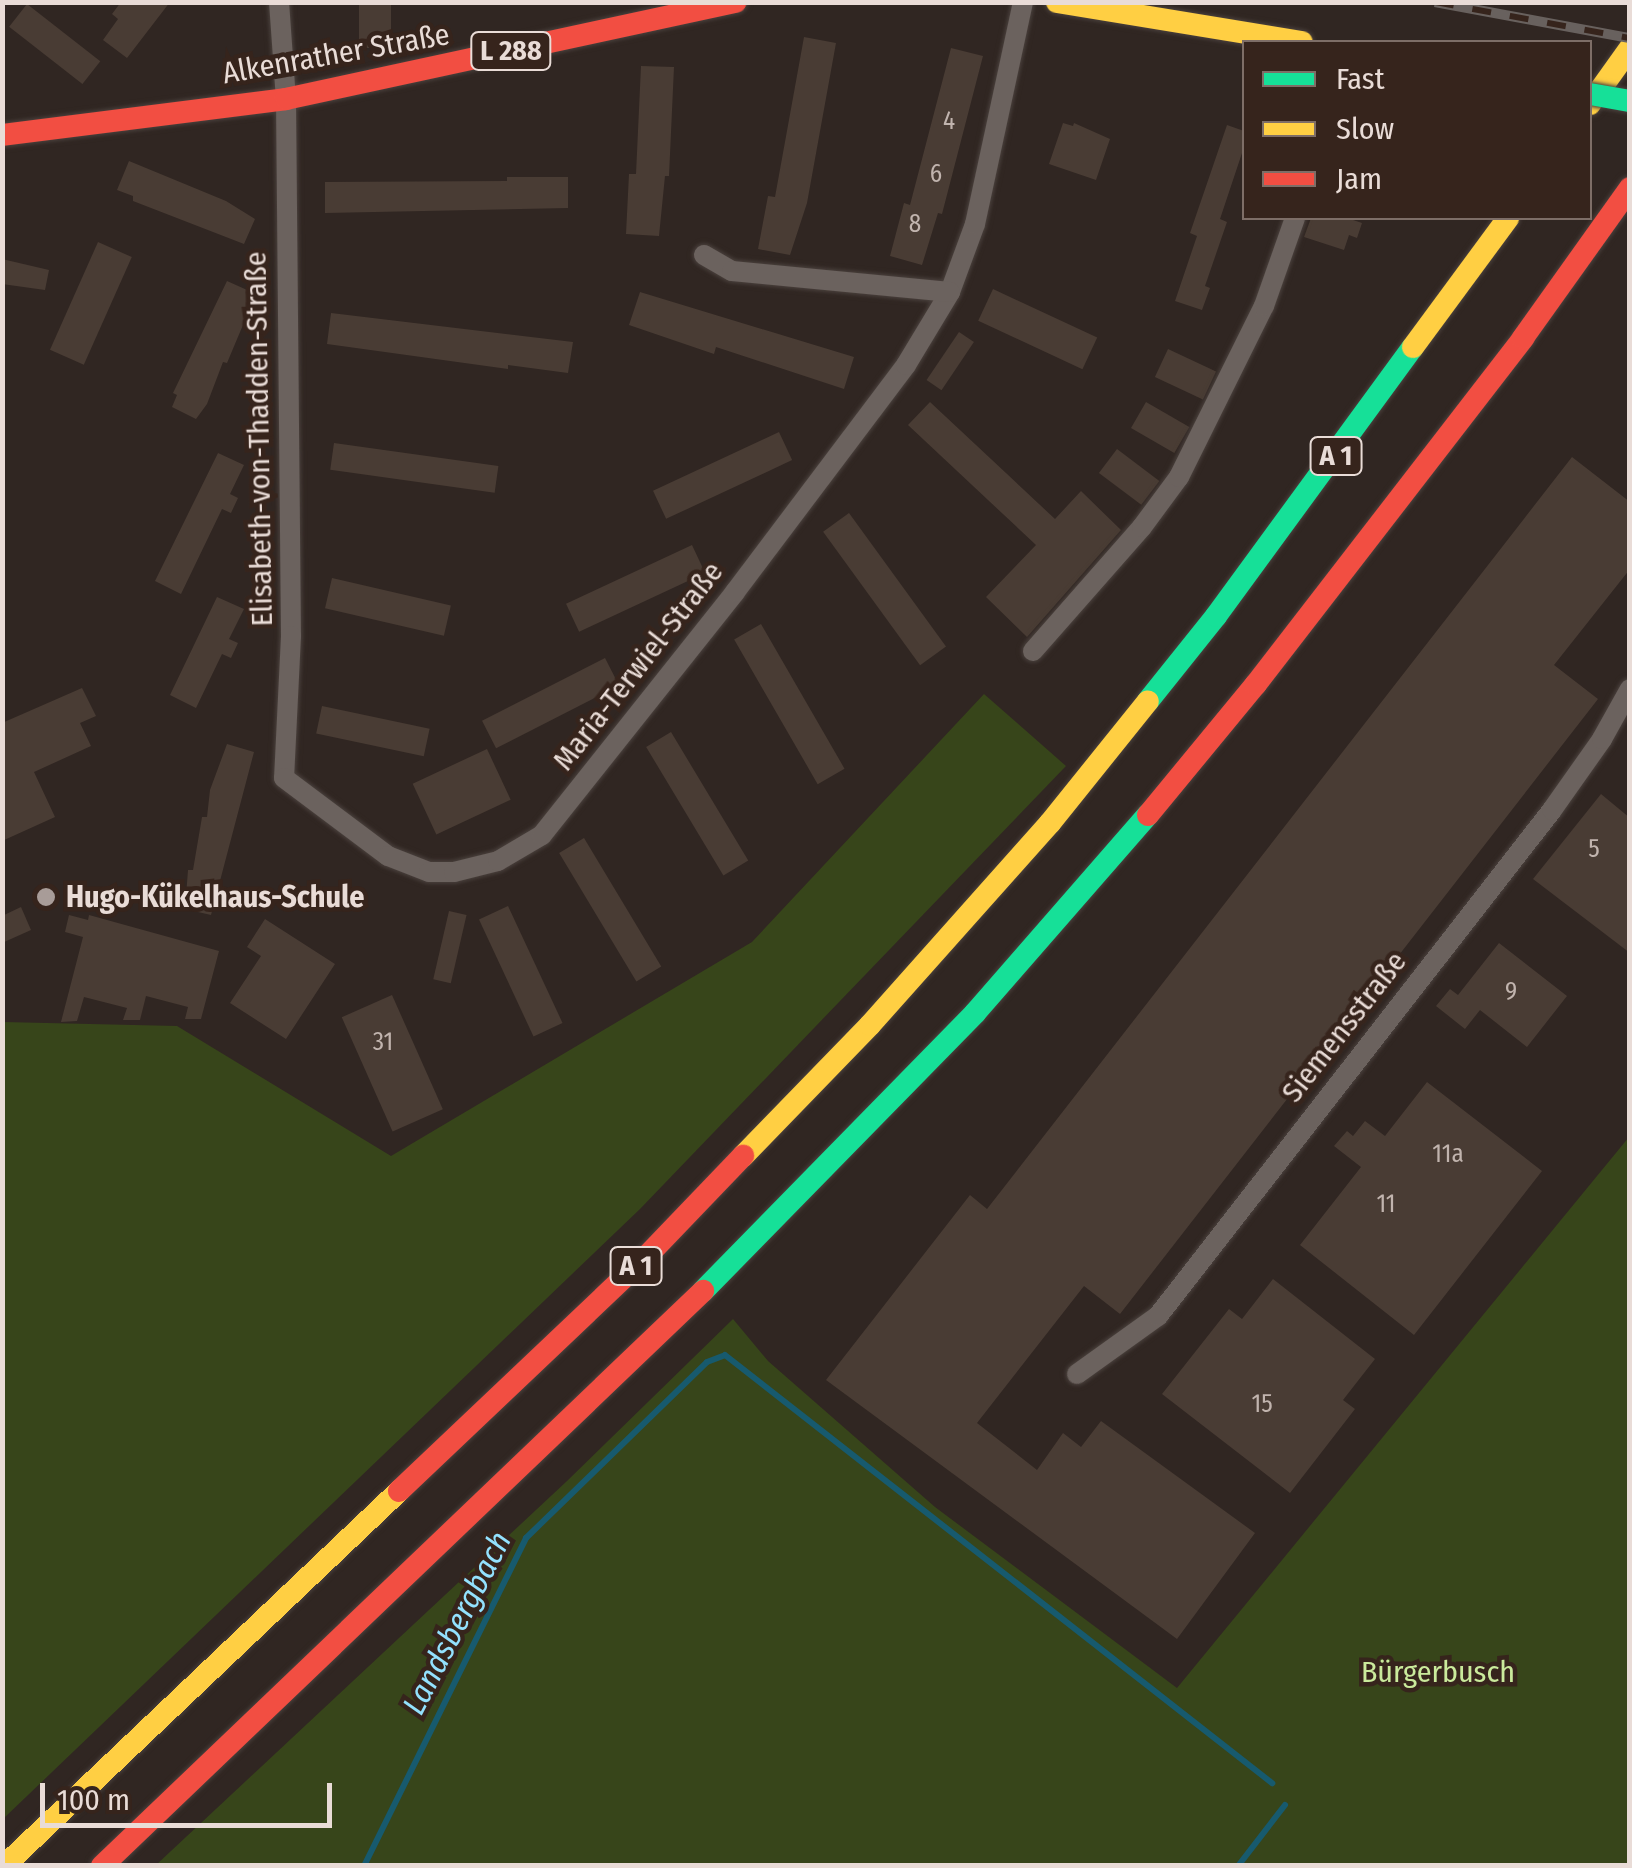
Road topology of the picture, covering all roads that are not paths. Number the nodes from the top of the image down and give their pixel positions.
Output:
1 (280, 2) edge
2 (736, 2) edge
3 (1023, 2) edge
4 (1056, 2) edge
5 (1290, 40) edge
6 (1630, 48) edge
7 (1592, 94) edge
8 (286, 99) junction
9 (1592, 101) edge
10 (1630, 101) edge
11 (2, 134) edge
12 (1630, 188) edge
13 (1294, 220) edge
14 (1507, 220) edge
15 (704, 255) dead end
16 (950, 292) junction
17 (1033, 651) dead end
18 (1630, 689) edge
19 (284, 778) joint
20 (1077, 1374) dead end
21 (4, 1866) edge
22 (102, 1866) edge

1 - 8 street, Elisabeth-von-Thadden-Straße
2 - 8 main road, Alkenrather Straße / L 288
3 - 16 street, Maria-Terwiel-Straße
4 - 5 main road
6 - 9 main road
7 - 10 main road, bridge
8 - 11 main road, Alkenrather Straße / L 288
8 - 19 street, Elisabeth-von-Thadden-Straße
12 - 22 main road, A 1
13 - 17 street
14 - 21 main road, A 1
15 - 16 street
16 - 19 street, Maria-Terwiel-Straße
18 - 20 street, Siemensstraße

